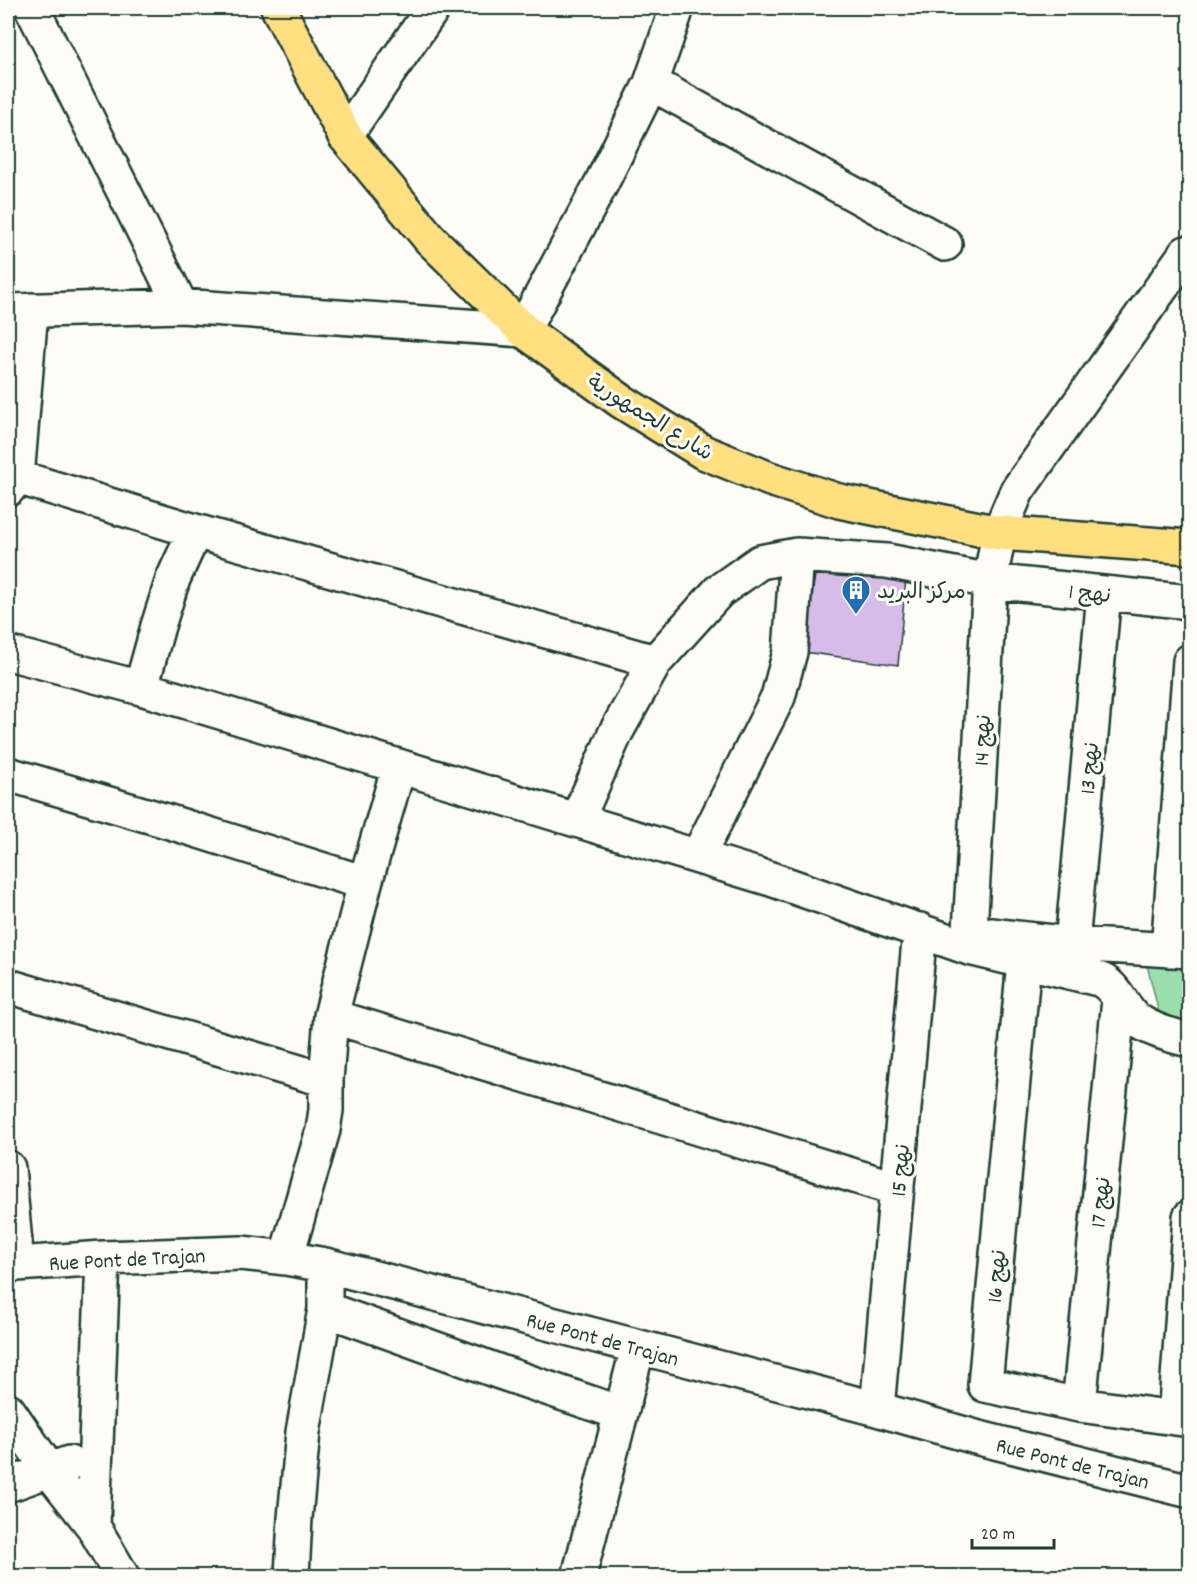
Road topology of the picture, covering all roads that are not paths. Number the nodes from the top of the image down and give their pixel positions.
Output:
1 (32, 8) edge
2 (278, 8) edge
3 (433, 8) edge
4 (677, 8) edge
5 (651, 83) junction
6 (345, 136) junction
7 (945, 244) dead end
8 (1186, 253) dead end
9 (181, 306) junction
10 (19, 311) edge
11 (523, 330) junction
12 (12, 483) edge
13 (195, 531) junction
14 (999, 533) junction
15 (1190, 547) edge
16 (797, 555) junction
17 (990, 581) junction
18 (1104, 593) junction
19 (1190, 602) edge
20 (8, 653) edge
21 (1190, 661) edge
22 (655, 662) junction
23 (141, 688) junction
24 (399, 766) junction
25 (8, 774) edge
26 (577, 820) junction
27 (698, 856) junction
28 (365, 883) junction
29 (920, 930) junction
30 (970, 940) junction
31 (1072, 944) junction
32 (1179, 951) edge
33 (1024, 961) junction
34 (8, 986) edge
35 (1119, 999) junction
36 (330, 1016) junction
37 (1190, 1040) edge
38 (326, 1080) junction
39 (8, 1168) edge
40 (897, 1189) junction
41 (1190, 1217) edge
42 (103, 1258) junction
43 (286, 1258) junction
44 (12, 1265) edge
45 (326, 1265) junction
46 (325, 1309) junction
47 (638, 1347) junction
48 (985, 1385) junction
49 (1079, 1404) junction
50 (877, 1409) junction
51 (8, 1410) edge
52 (620, 1413) junction
53 (1182, 1419) edge
54 (979, 1438) junction
55 (96, 1455) junction
56 (49, 1470) junction
57 (8, 1485) edge
58 (1190, 1491) edge
59 (93, 1526) junction
60 (122, 1576) edge
61 (292, 1576) edge
62 (579, 1576) edge

1 - 9 street
2 - 6 main road, شارع الجمهورية
3 - 6 street
4 - 5 street
5 - 7 street
5 - 11 street
6 - 11 main road, شارع الجمهورية
8 - 14 street, نهج 14
9 - 10 street
9 - 11 street
10 - 12 street
11 - 14 main road, شارع الجمهورية
12 - 13 street
13 - 22 street
13 - 23 street
14 - 15 main road, شارع الجمهورية
14 - 17 street, نهج 14
16 - 17 street, نهج 1
16 - 22 street, نهج 1
16 - 27 street
17 - 18 street, نهج 1
17 - 30 street, نهج 14
18 - 19 street, نهج 1
18 - 31 street, نهج 13
20 - 23 street
21 - 32 street
22 - 26 street, نهج 1
23 - 24 street
24 - 26 street
24 - 28 street
25 - 28 street
26 - 27 street
27 - 29 street
28 - 36 street
29 - 30 street
29 - 40 street, نهج 15
30 - 31 street
30 - 33 street
31 - 32 street
33 - 35 street
33 - 48 street, نهج 16
34 - 38 street
35 - 37 street
35 - 49 street, نهج 17
36 - 38 street
36 - 40 street
38 - 43 street
39 - 44 street
40 - 50 street, نهج 15
41 - 53 street
42 - 43 street, Rue Pont de Trajan
42 - 44 street, Rue Pont de Trajan
42 - 55 street
43 - 45 street, Rue Pont de Trajan
45 - 46 street
45 - 47 street, Rue Pont de Trajan
46 - 52 street
46 - 61 street
47 - 50 street, Rue Pont de Trajan
47 - 52 street
48 - 49 street
48 - 54 street, نهج 16
49 - 53 street
50 - 54 street, Rue Pont de Trajan
51 - 56 street
52 - 62 street
54 - 58 street, Rue Pont de Trajan
55 - 56 street
55 - 59 street
56 - 57 street
56 - 59 street
59 - 60 street

